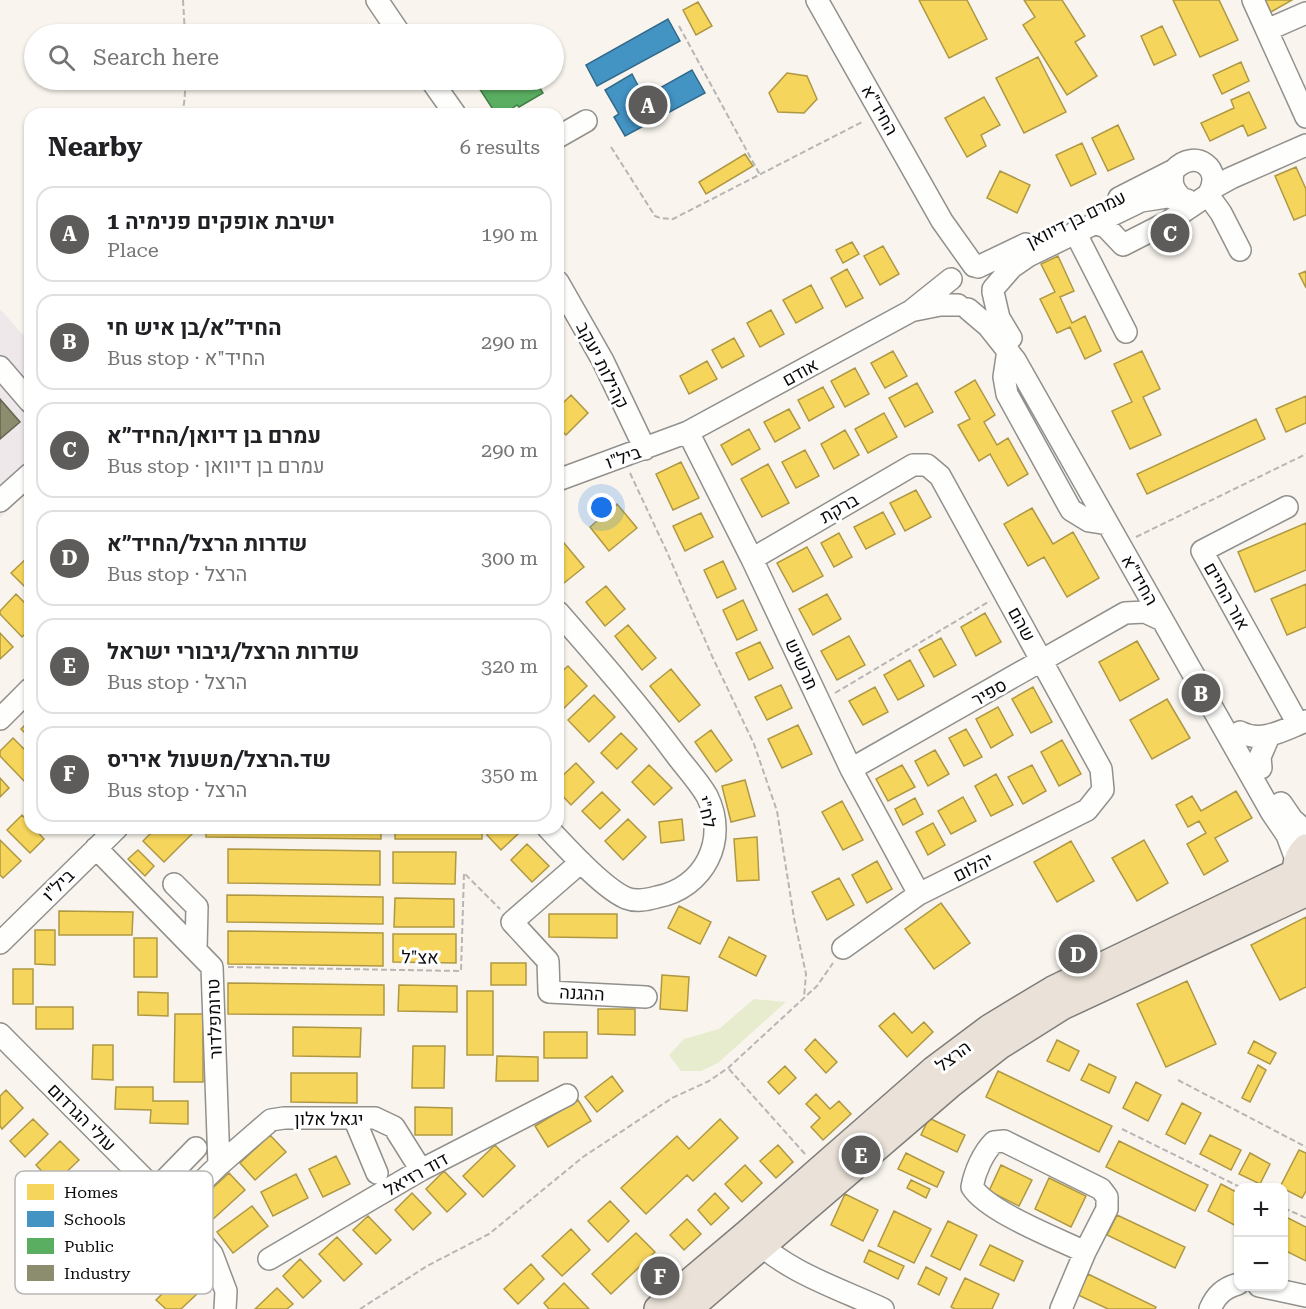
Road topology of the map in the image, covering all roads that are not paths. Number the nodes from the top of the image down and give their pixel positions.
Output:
1 (377, 0) edge
2 (817, 0) edge
3 (1252, 0) edge
4 (1306, 13) edge
5 (393, 24) edge
6 (1267, 30) junction
7 (438, 90) edge
8 (451, 108) edge
9 (1306, 117) edge
10 (586, 121) dead end
11 (564, 134) edge
12 (1306, 145) edge
13 (1206, 164) junction
14 (1258, 166) junction
15 (1174, 170) junction
16 (1200, 196) junction
17 (1085, 228) junction
18 (1240, 250) dead end
19 (965, 271) junction
20 (993, 290) junction
21 (564, 293) edge
22 (963, 307) junction
23 (911, 311) junction
24 (1126, 332) dead end
25 (0, 367) edge
26 (24, 395) edge
27 (688, 432) junction
28 (645, 449) junction
29 (927, 465) joint
30 (564, 478) edge
31 (24, 479) edge
32 (0, 501) edge
33 (1287, 507) dead end
34 (752, 559) junction
35 (1142, 584) junction
36 (1125, 613) junction
37 (564, 619) edge
38 (1162, 620) junction
39 (1043, 661) junction
40 (24, 695) edge
41 (0, 719) edge
42 (1302, 723) edge
43 (1240, 732) junction
44 (1269, 736) junction
45 (1261, 768) junction
46 (851, 769) junction
47 (1103, 790) joint
48 (1306, 832) edge
49 (111, 834) edge
50 (554, 834) edge
51 (96, 848) junction
52 (580, 862) junction
53 (1302, 874) edge
54 (174, 884) dead end
55 (919, 894) junction
56 (0, 944) edge
57 (843, 948) road end
58 (196, 950) junction
59 (646, 997) dead end
60 (0, 1034) edge
61 (567, 1095) dead end
62 (354, 1118) junction
63 (196, 1148) dead end
64 (219, 1165) junction
65 (421, 1170) junction
66 (136, 1171) edge
67 (174, 1171) edge
68 (213, 1171) edge
69 (377, 1173) dead end
70 (755, 1240) junction
71 (1085, 1252) junction
72 (213, 1257) edge
73 (269, 1259) dead end
74 (1234, 1285) edge
75 (1280, 1291) edge
76 (1306, 1296) edge
77 (225, 1309) edge
78 (658, 1309) edge
79 (688, 1309) edge
80 (883, 1309) edge
81 (1061, 1309) edge
82 (1210, 1309) edge

1 - 5 street
2 - 19 street, החיד"א
3 - 6 street
4 - 6 street
6 - 9 street
7 - 8 street
10 - 11 street
12 - 14 street, עמרם בן דיוואן
13 - 14 street, עמרם בן דיוואן
13 - 15 street
13 - 16 street
14 - 16 street, עמרם בן דיוואן
15 - 16 street
15 - 19 street, עמרם בן דיוואן
16 - 17 street, עמרם בן דיוואן
16 - 17 street
16 - 18 street
17 - 20 street, עמרם בן דיוואן
17 - 24 street, עמרם בן דיוואן
19 - 20 street
19 - 22 street
19 - 23 street, אודם
20 - 22 street
20 - 43 street, החיד"א
21 - 28 street, קהילות יעקב
22 - 23 street, אודם
22 - 35 street, החיד"א
23 - 27 street, אודם
25 - 26 street
27 - 28 street, ביל"ו
27 - 34 street, תרשיש
28 - 30 street, ביל"ו
29 - 34 street, ברקת
29 - 39 street, שהם
31 - 32 street
33 - 42 street, אור החיים
34 - 46 street, תרשיש
35 - 36 street, ספיר
35 - 38 street, החיד"א
36 - 38 street
36 - 39 street, ספיר
37 - 52 street, לח"י
38 - 53 street, החיד"א
39 - 46 street, ספיר
39 - 47 street, שהם
40 - 41 street
42 - 44 street
43 - 44 street
43 - 45 street, החיד"א
44 - 45 street
45 - 48 street, החיד"א
46 - 55 street, תרשיש
47 - 55 street, יהלום
49 - 51 street, ביל"ו
50 - 52 street, לח"י
51 - 56 street, ביל"ו
51 - 58 street, טרומפלדור
52 - 59 street, ההגנה
53 - 70 main road, הרצל
53 - 70 main road, הרצל
54 - 58 street
55 - 57 street, יהלום
58 - 64 street, טרומפלדור
60 - 66 street, עולי הגרדום
61 - 65 street, דוד רזיאל
62 - 64 street, יגאל אלון
62 - 65 street, יגאל אלון
62 - 69 street
63 - 67 street
64 - 68 street, יגאל אלון
65 - 73 street, דוד רזיאל
70 - 78 main road, הרצל
70 - 79 main road, הרצל
70 - 80 street
71 - 71 street
71 - 81 street
72 - 77 street, עולי הגרדום
74 - 82 street
75 - 76 street

